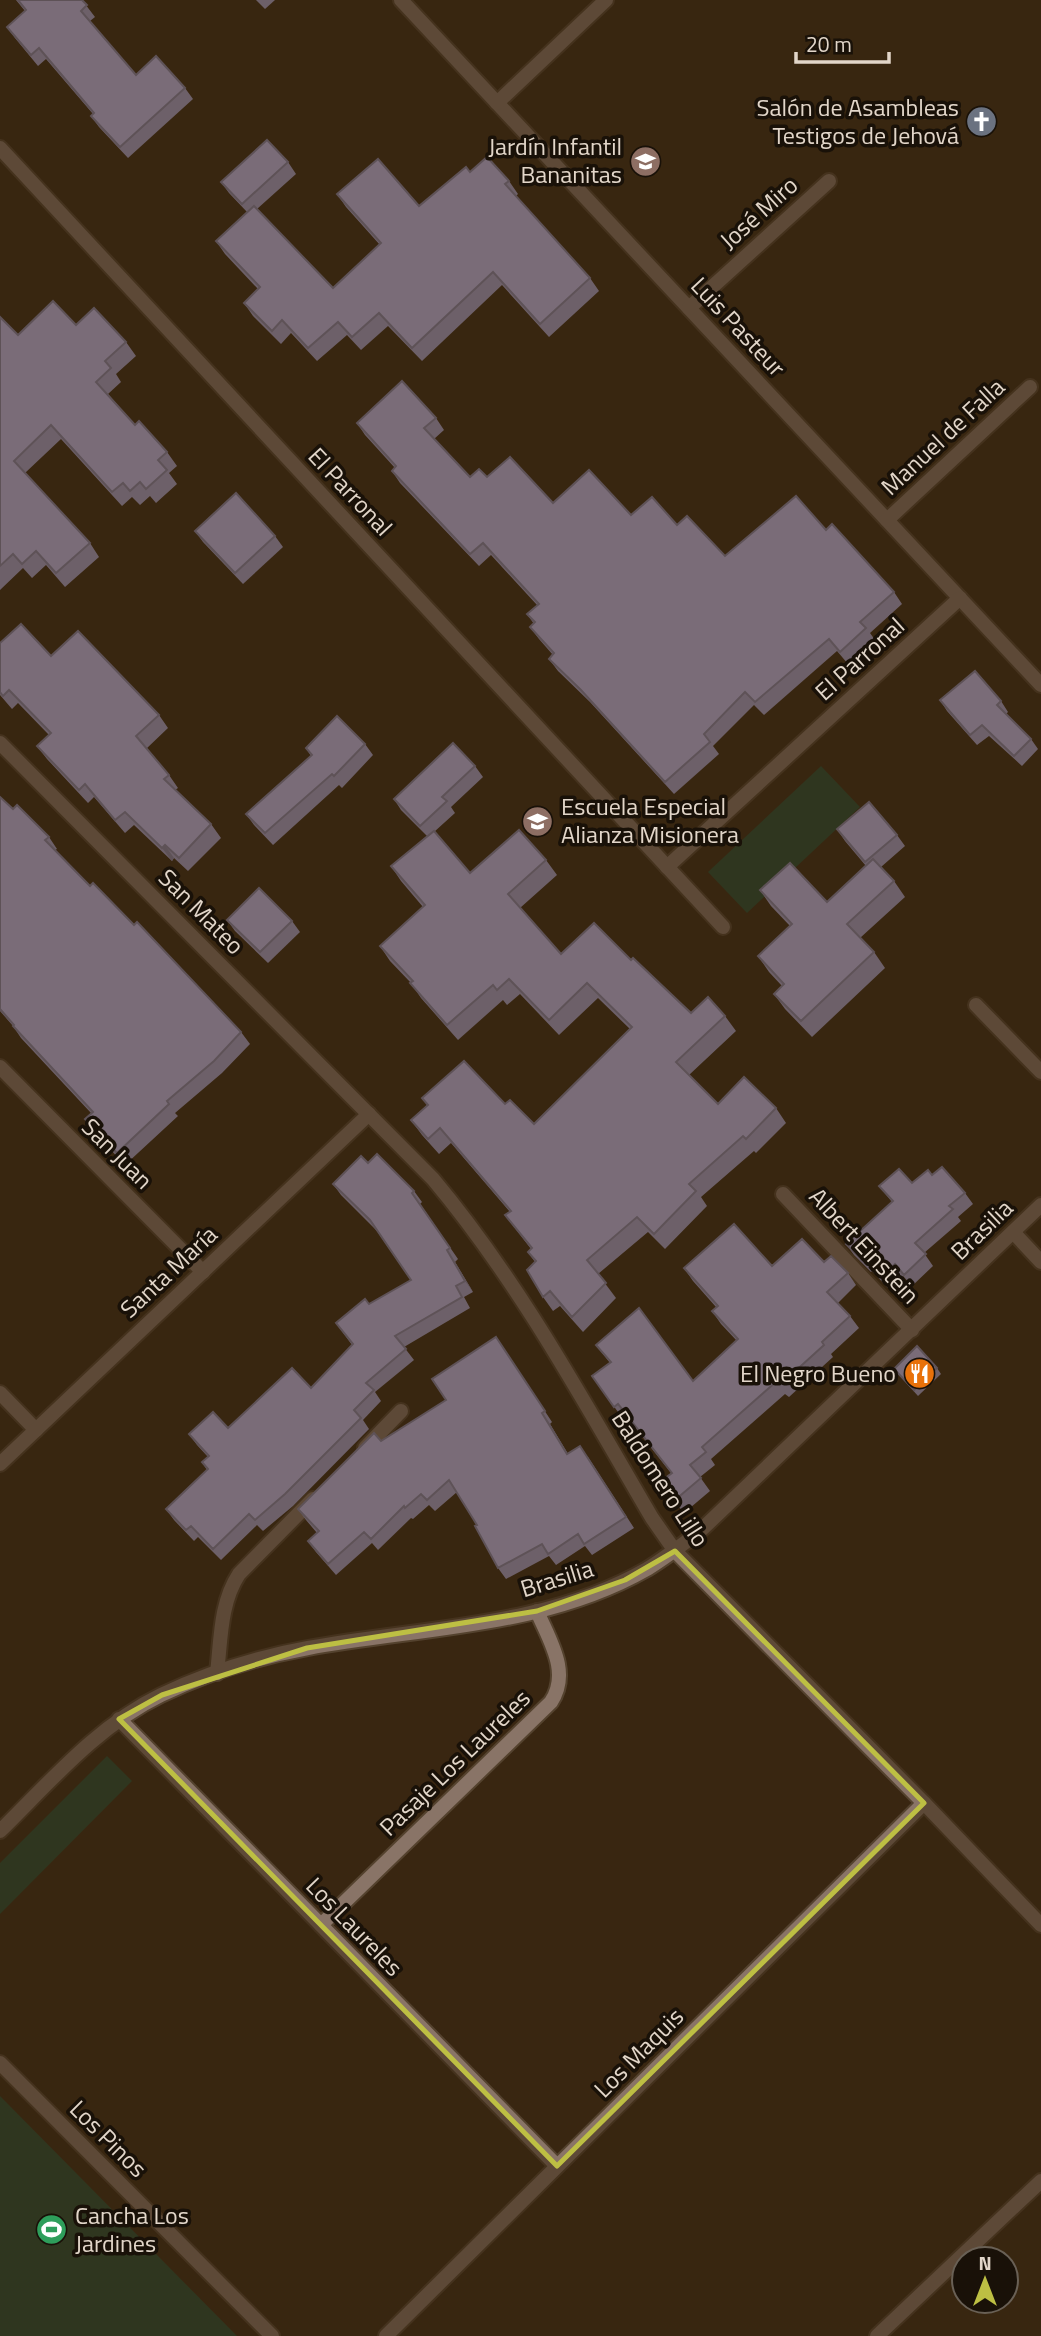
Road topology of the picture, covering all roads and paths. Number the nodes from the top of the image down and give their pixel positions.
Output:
1 (401, 0) edge
2 (606, 0) edge
3 (497, 103) junction
4 (0, 148) edge
5 (829, 181) dead end
6 (688, 308) junction
7 (1030, 387) dead end
8 (887, 520) junction
9 (960, 598) junction
10 (1041, 685) edge
11 (0, 743) edge
12 (667, 867) junction
13 (723, 927) dead end
14 (976, 1005) dead end
15 (0, 1067) edge
16 (1041, 1072) edge
17 (369, 1114) junction
18 (783, 1194) dead end
19 (1041, 1205) edge
20 (1013, 1232) junction
21 (1041, 1262) edge
22 (203, 1272) junction
23 (912, 1330) junction
24 (0, 1393) edge
25 (401, 1411) dead end
26 (36, 1430) junction
27 (353, 1459) edge
28 (0, 1464) edge
29 (325, 1488) edge
30 (675, 1551) junction
31 (537, 1611) junction
32 (217, 1673) junction
33 (119, 1719) junction
34 (924, 1802) junction
35 (0, 1831) edge
36 (321, 1925) junction
37 (1041, 1925) edge
38 (0, 2063) edge
39 (557, 2166) junction
40 (1041, 2181) edge
41 (272, 2336) edge
42 (386, 2336) edge
43 (877, 2336) edge

1 - 3 street, Luis Pasteur
2 - 3 street
3 - 6 street, Luis Pasteur
4 - 12 street, El Parronal
5 - 6 street, José Miro
6 - 8 street, Luis Pasteur
7 - 8 street, Manuel de Falla
8 - 9 street, Luis Pasteur
9 - 10 street, Luis Pasteur
9 - 12 street, El Parronal
11 - 17 street, San Mateo
12 - 13 street, El Parronal
14 - 16 street
15 - 22 street, San Juan
17 - 22 street, Santa María
17 - 30 street, Baldomero Lillo
18 - 23 street, Albert Einstein
19 - 20 street, Brasilia
20 - 21 street
20 - 23 street, Brasilia
22 - 26 street, Santa María
23 - 30 street, Brasilia
24 - 26 street
25 - 27 street
26 - 28 street, Santa María
29 - 32 street
30 - 31 street, Brasilia
30 - 34 street, Baldomero Lillo
31 - 32 street, Brasilia
31 - 36 street, Pasaje Los Laureles
32 - 33 street, Brasilia
33 - 35 street, Brasilia
33 - 36 street, Los Laureles
34 - 37 street, Baldomero Lillo
34 - 39 street, Los Maquis
36 - 39 street, Los Laureles
38 - 41 street, Los Pinos
39 - 42 street, Los Maquis
40 - 43 street

